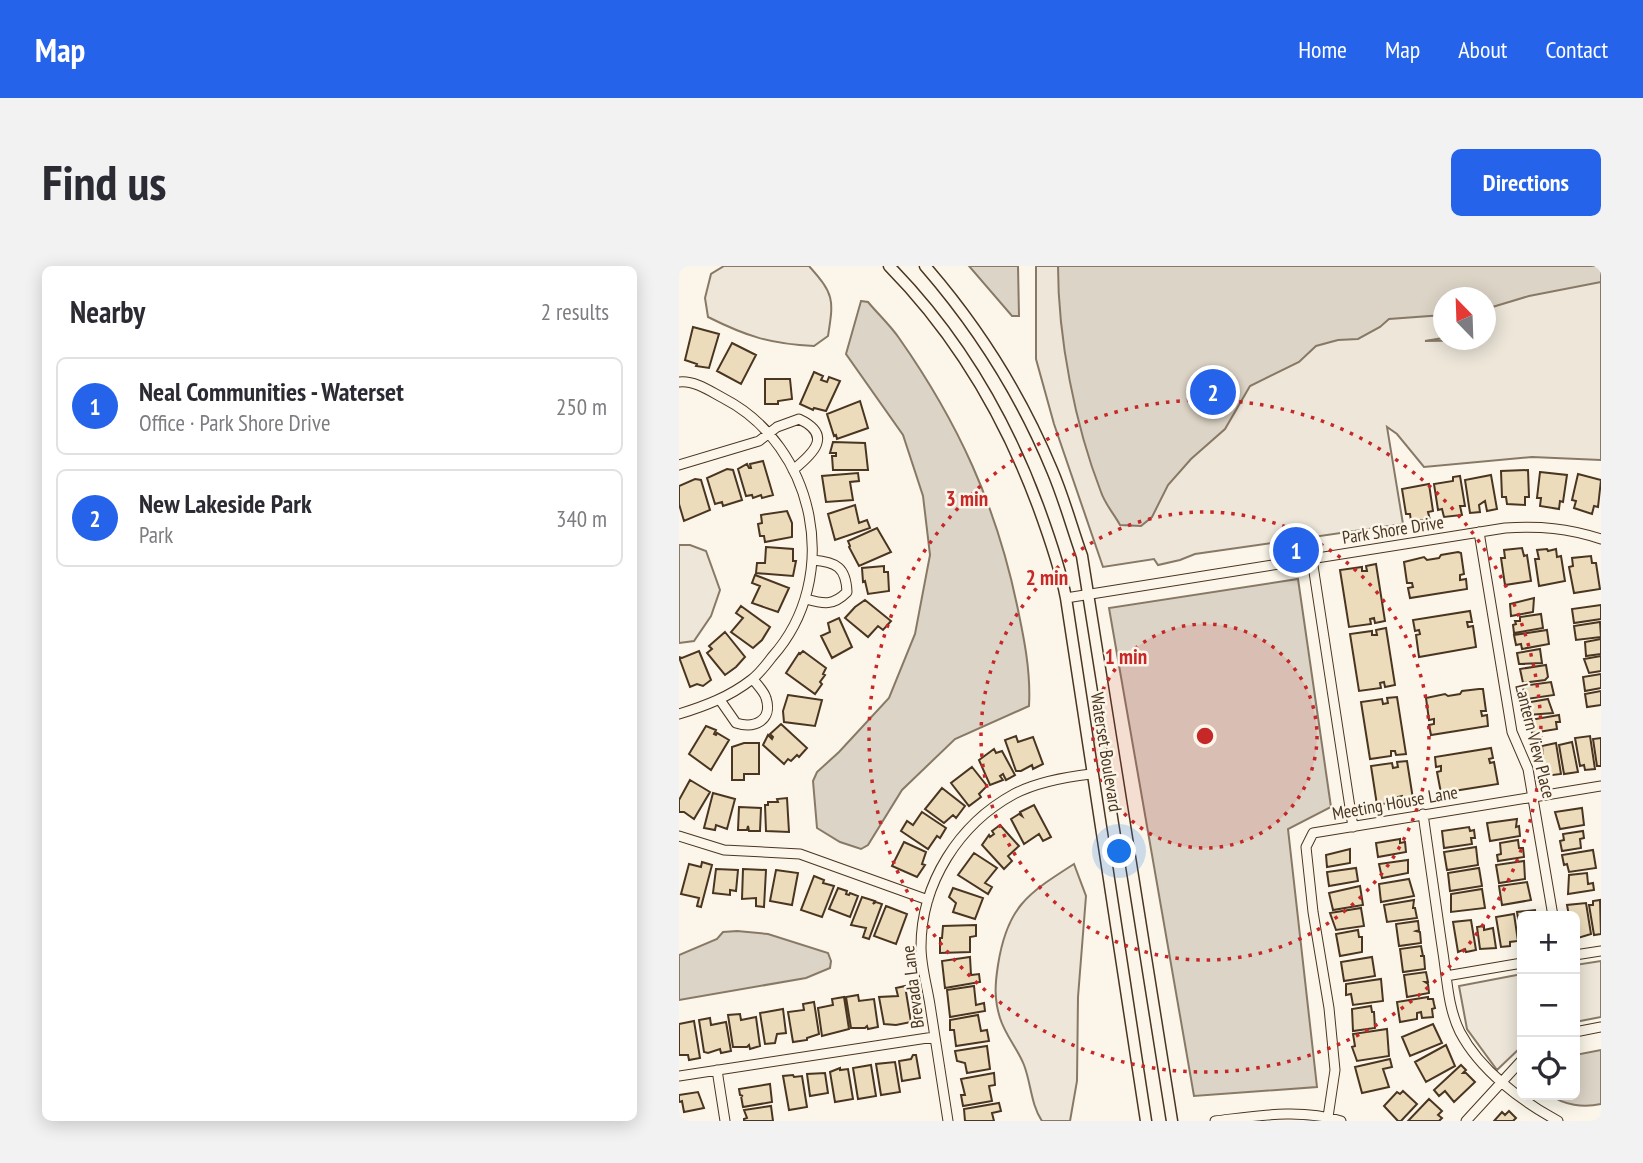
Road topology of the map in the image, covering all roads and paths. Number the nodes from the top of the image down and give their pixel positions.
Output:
1 (889, 266) edge
2 (925, 266) edge
3 (679, 382) edge
4 (771, 434) junction
5 (679, 465) edge
6 (793, 470) junction
7 (1479, 532) junction
8 (1601, 539) edge
9 (1313, 559) junction
10 (813, 560) junction
11 (1090, 594) junction
12 (1066, 598) junction
13 (806, 600) junction
14 (753, 679) junction
15 (720, 700) junction
16 (679, 714) edge
17 (1091, 774) junction
18 (1601, 786) edge
19 (1533, 796) junction
20 (1423, 814) junction
21 (1353, 827) junction
22 (679, 836) edge
23 (928, 900) junction
24 (1552, 911) edge
25 (1601, 951) edge
26 (1580, 954) edge
27 (1517, 964) edge
28 (1446, 976) junction
29 (1601, 1027) edge
30 (1580, 1031) edge
31 (935, 1037) junction
32 (1517, 1065) edge
33 (717, 1070) junction
34 (679, 1076) edge
35 (1502, 1081) junction
36 (1328, 1117) junction
37 (725, 1121) edge
38 (948, 1121) edge
39 (1146, 1121) edge
40 (1172, 1121) edge
41 (1215, 1121) edge
42 (1342, 1121) edge
43 (1466, 1121) edge
44 (1558, 1121) edge

1 - 12 street, Waterset Boulevard
2 - 11 street, Waterset Boulevard
3 - 4 street
4 - 5 street
4 - 6 street
4 - 6 street
6 - 10 street
7 - 8 street, Park Shore Drive
7 - 9 street, Park Shore Drive
7 - 19 street, Lantern View Place
9 - 11 street, Park Shore Drive
9 - 21 street
10 - 13 street
10 - 13 street
11 - 12 street, Park Shore Drive
11 - 40 street, Waterset Boulevard
12 - 17 street, Waterset Boulevard
13 - 14 street
14 - 15 street
14 - 15 street
15 - 16 street
17 - 23 street, Brevada Lane
17 - 39 street, Waterset Boulevard
18 - 19 street, Meeting House Lane
19 - 20 street, Meeting House Lane
19 - 24 street, Lantern View Place
20 - 21 street, Meeting House Lane
20 - 28 street
21 - 36 street, Meeting House Lane
22 - 23 street
23 - 31 street, Brevada Lane
25 - 26 street
27 - 28 street
28 - 35 street
29 - 30 street
31 - 33 street
31 - 38 street, Brevada Lane
32 - 35 street
33 - 34 street
33 - 37 street
35 - 43 street
35 - 44 street
36 - 41 street
36 - 42 street

